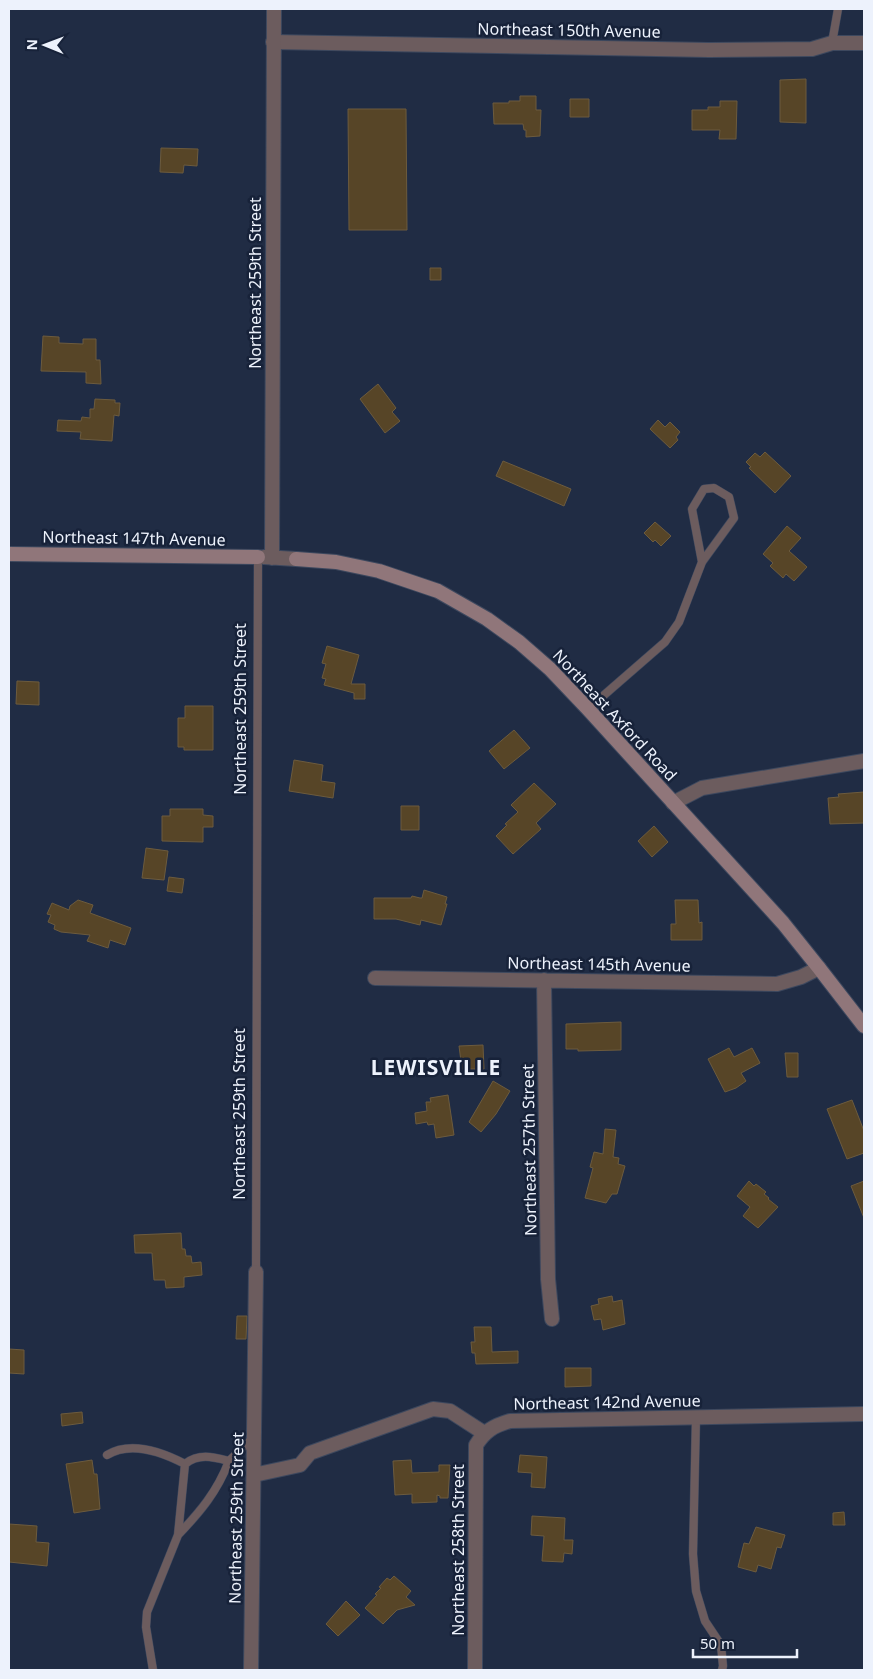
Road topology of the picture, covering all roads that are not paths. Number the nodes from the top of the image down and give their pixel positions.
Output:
1 (274, 9) edge
2 (838, 9) edge
3 (273, 42) junction
4 (832, 43) junction
5 (864, 43) edge
6 (9, 554) edge
7 (265, 557) junction
8 (296, 559) joint
9 (702, 562) junction
10 (588, 709) junction
11 (864, 761) edge
12 (673, 803) junction
13 (819, 968) junction
14 (375, 978) dead end
15 (544, 980) junction
16 (864, 1026) edge
17 (256, 1272) joint
18 (552, 1319) dead end
19 (864, 1414) edge
20 (696, 1418) junction
21 (484, 1433) junction
22 (254, 1436) junction
23 (107, 1455) dead end
24 (229, 1461) junction
25 (185, 1464) junction
26 (254, 1475) junction
27 (178, 1535) junction
28 (153, 1670) edge
29 (251, 1670) edge
30 (475, 1670) edge
31 (722, 1670) edge

1 - 3 street, Northeast 259th Street
2 - 4 lane
3 - 4 street, Northeast 150th Avenue
3 - 7 street, Northeast 259th Street
4 - 5 street, Northeast 150th Avenue
6 - 7 main road, Northeast 147th Avenue
7 - 8 street, Northeast Axford Road
7 - 17 lane, Northeast 259th Street
8 - 10 main road, Northeast Axford Road
9 - 9 lane
9 - 10 lane
10 - 12 main road, Northeast Axford Road
11 - 12 street
12 - 13 main road, Northeast Axford Road
13 - 15 street, Northeast 145th Avenue
13 - 16 main road, Northeast Axford Road
14 - 15 street, Northeast 145th Avenue
15 - 18 street, Northeast 257th Street
17 - 22 street, Northeast 259th Street
19 - 20 street, Northeast 142nd Avenue
20 - 21 street, Northeast 142nd Avenue
20 - 31 lane
21 - 26 street
21 - 30 street, Northeast 258th Street
22 - 24 lane
22 - 26 street, Northeast 259th Street
23 - 25 lane
24 - 25 lane
24 - 27 lane
25 - 27 lane
26 - 29 street, Northeast 259th Street
27 - 28 lane

